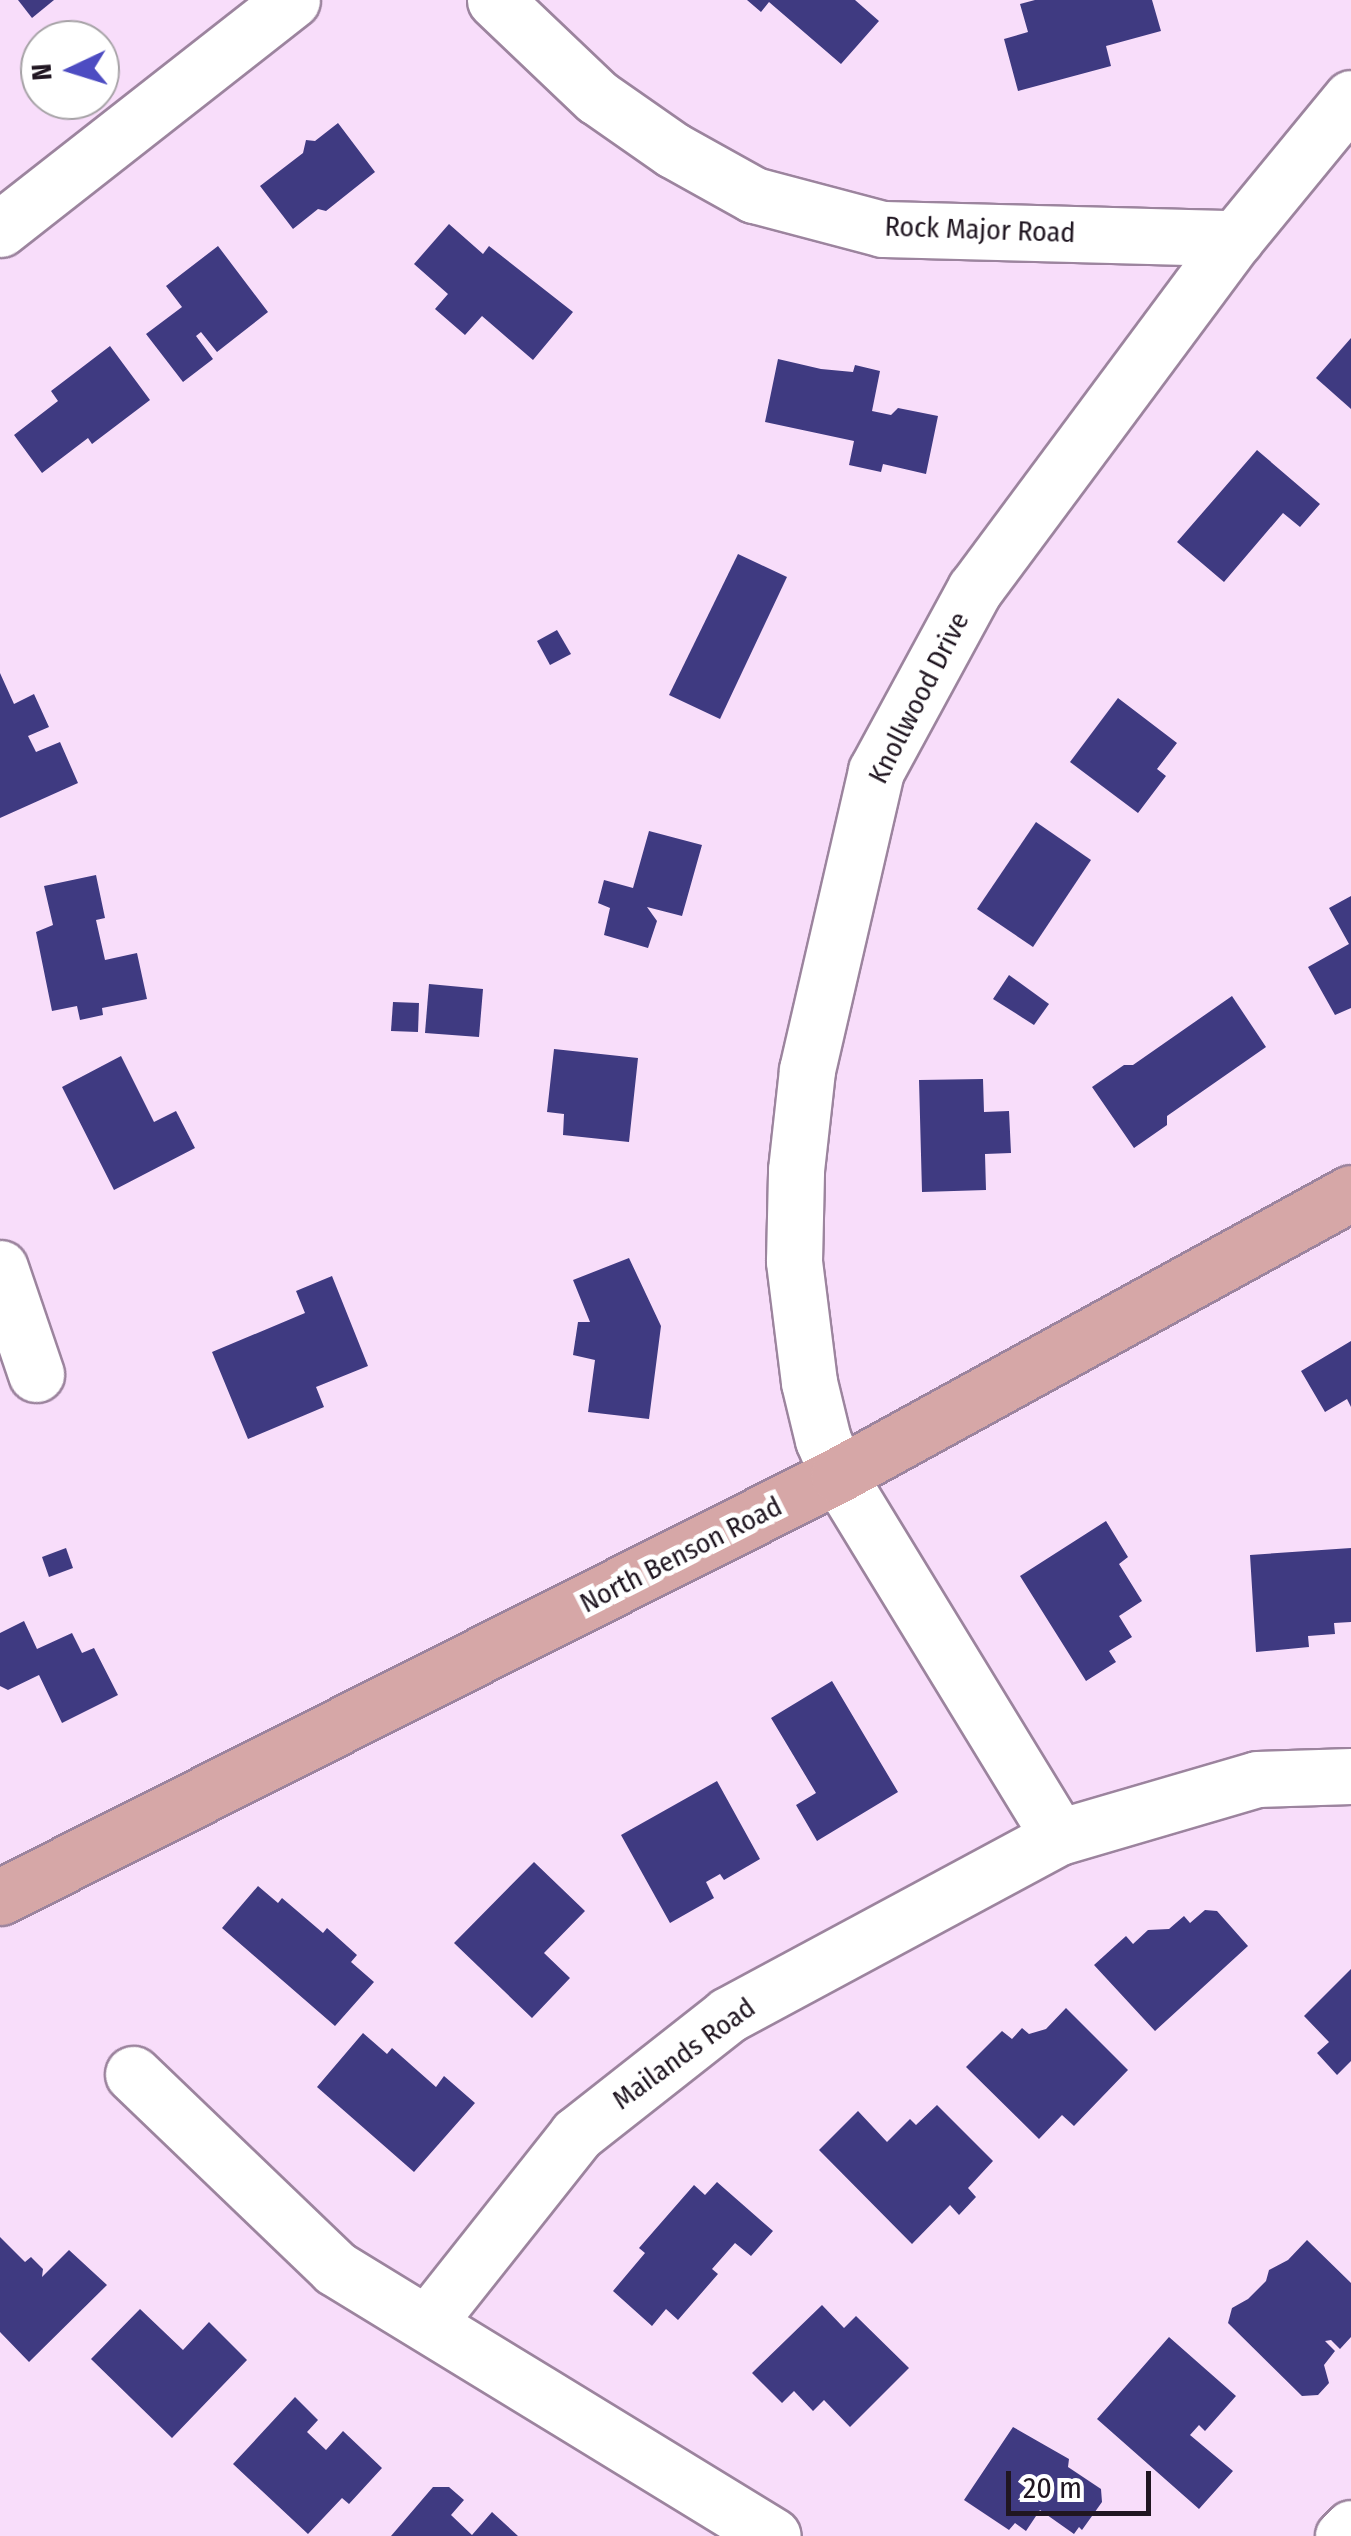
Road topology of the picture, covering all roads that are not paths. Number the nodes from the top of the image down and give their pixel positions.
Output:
1 (292, 0) edge
2 (495, 0) edge
3 (1351, 98) edge
4 (0, 229) edge
5 (1236, 238) junction
6 (1351, 1193) edge
7 (0, 1268) edge
8 (36, 1374) dead end
9 (838, 1475) junction
10 (1351, 1776) edge
11 (1059, 1837) junction
12 (0, 1897) edge
13 (133, 2074) dead end
14 (428, 2322) junction
15 (1351, 2528) edge
16 (773, 2536) edge
17 (1343, 2536) edge

1 - 4 street
2 - 5 street, Rock Major Road
3 - 5 street, Knollwood Drive
5 - 9 street, Knollwood Drive
6 - 9 main road, North Benson Road
7 - 8 street
9 - 11 street
9 - 12 main road, North Benson Road
10 - 11 street, Mailands Road
11 - 14 street, Mailands Road
13 - 14 street
14 - 16 street
15 - 17 street

